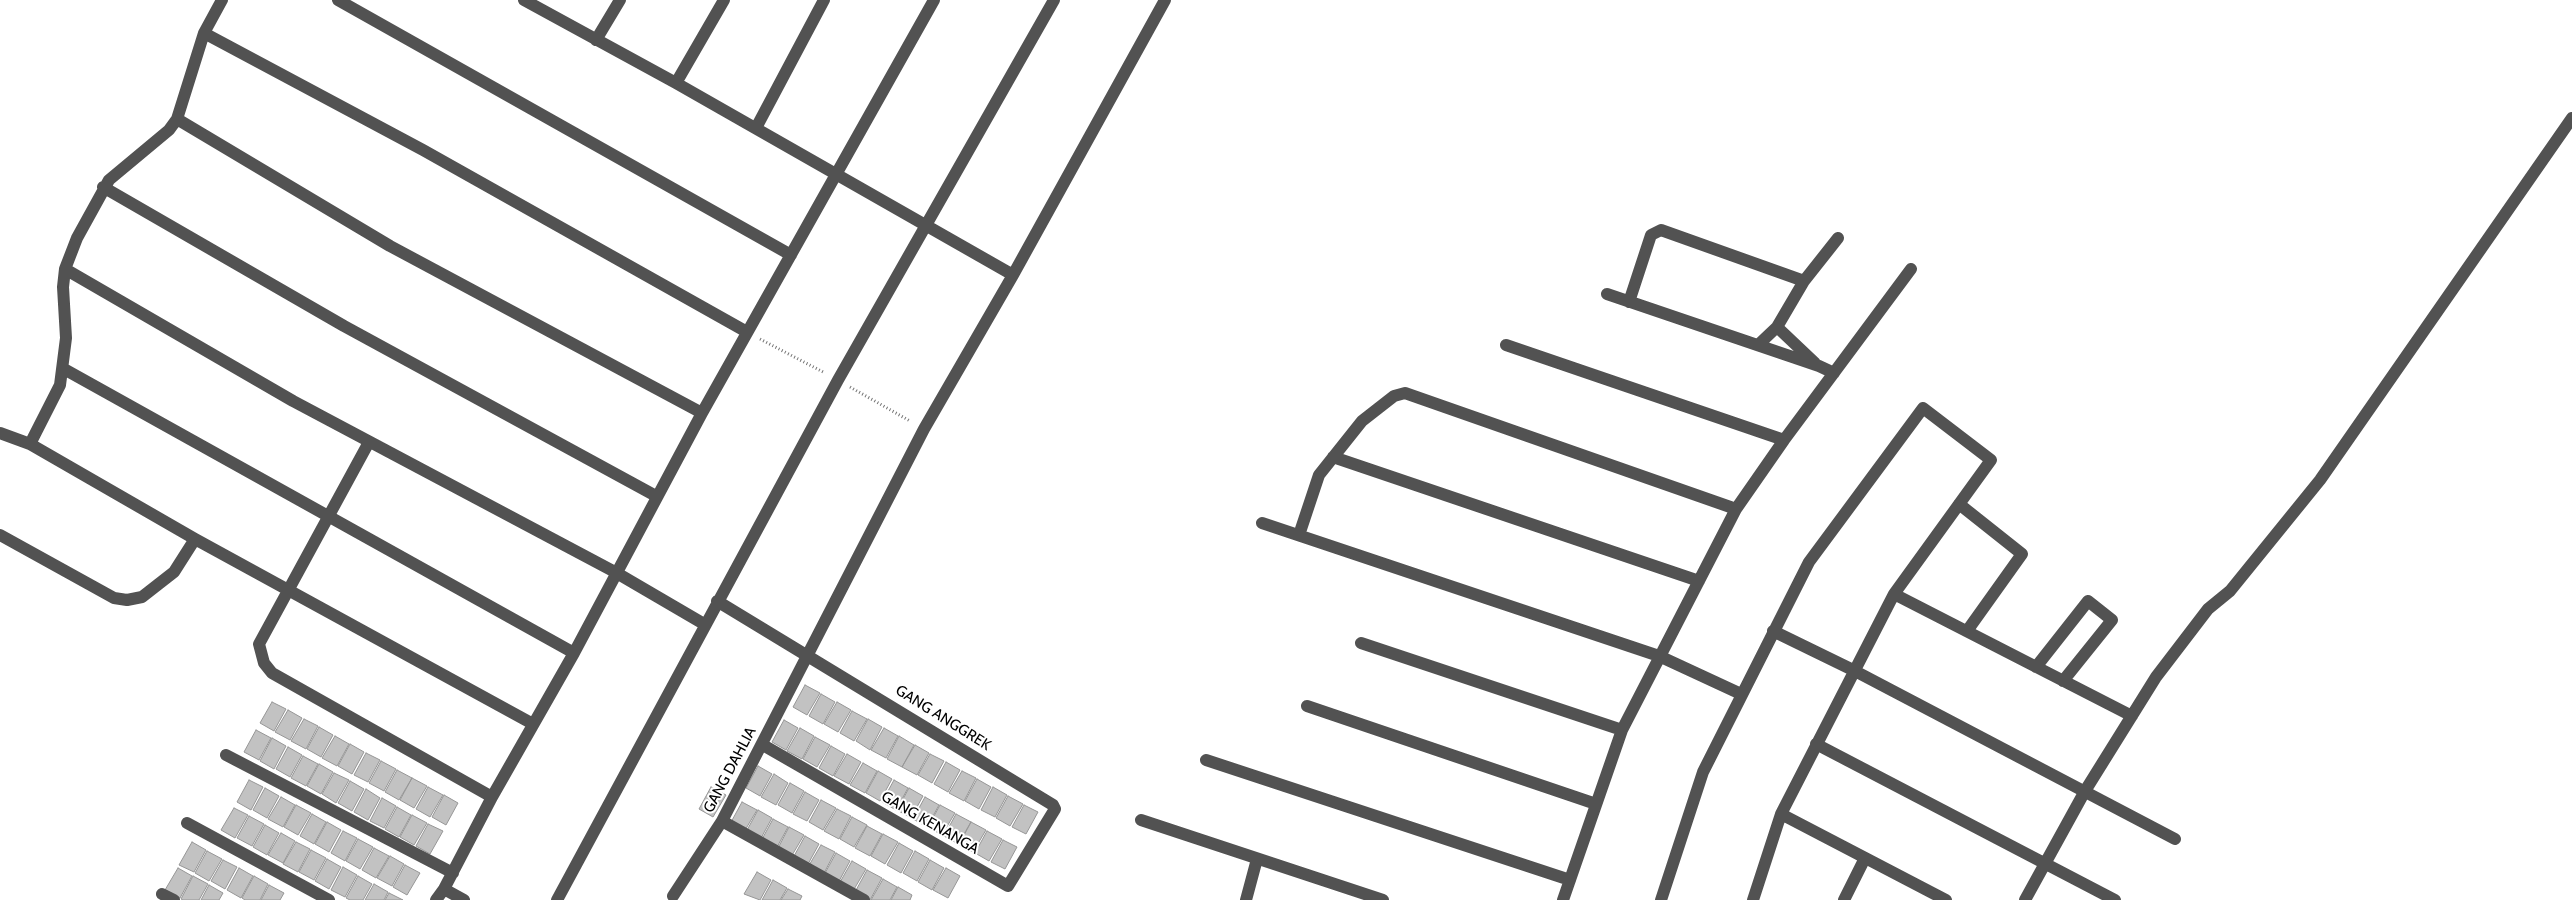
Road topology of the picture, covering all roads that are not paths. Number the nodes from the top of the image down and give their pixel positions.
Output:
1 (222, 0) edge
2 (338, 0) edge
3 (524, 0) edge
4 (620, 0) edge
5 (724, 0) edge
6 (824, 0) edge
7 (934, 0) edge
8 (1054, 0) edge
9 (1165, 0) edge
10 (204, 33) junction
11 (596, 40) junction
12 (676, 83) junction
13 (2572, 118) edge
14 (177, 119) junction
15 (756, 128) junction
16 (837, 176) junction
17 (103, 187) junction
18 (926, 225) junction
19 (1838, 238) dead end
20 (791, 255) junction
21 (1911, 268) dead end
22 (65, 269) junction
23 (1013, 275) junction
24 (1804, 281) junction
25 (1607, 294) dead end
26 (1629, 302) junction
27 (1777, 327) junction
28 (747, 332) junction
29 (1506, 345) dead end
30 (1758, 345) junction
31 (1819, 366) junction
32 (64, 369) junction
33 (1834, 373) junction
34 (702, 413) junction
35 (0, 433) edge
36 (1784, 440) junction
37 (369, 442) junction
38 (30, 444) junction
39 (1333, 457) junction
40 (656, 496) junction
41 (1959, 504) junction
42 (1736, 508) junction
43 (329, 518) junction
44 (1262, 523) dead end
45 (0, 534) edge
46 (1299, 535) junction
47 (195, 539) junction
48 (615, 572) junction
49 (1698, 581) junction
50 (289, 590) junction
51 (1894, 594) junction
52 (718, 601) junction
53 (704, 624) junction
54 (1773, 631) junction
55 (1968, 631) junction
56 (1361, 643) dead end
57 (574, 653) junction
58 (807, 653) junction
59 (1659, 656) junction
60 (2036, 667) junction
61 (1854, 670) junction
62 (2063, 681) junction
63 (1741, 694) junction
64 (1307, 706) dead end
65 (2132, 716) junction
66 (533, 724) junction
67 (1622, 730) junction
68 (1816, 744) junction
69 (762, 745) junction
70 (226, 756) dead end
71 (1206, 760) dead end
72 (2085, 790) junction
73 (492, 797) junction
74 (1596, 804) junction
75 (1053, 814) joint
76 (1782, 814) junction
77 (1141, 820) dead end
78 (722, 821) junction
79 (187, 823) dead end
80 (2175, 839) dead end
81 (1865, 858) junction
82 (1257, 859) junction
83 (2045, 864) junction
84 (454, 873) junction
85 (1570, 880) junction
86 (444, 890) junction
87 (162, 894) dead end
88 (673, 896) dead end
89 (1939, 898) edge
90 (174, 900) edge
91 (329, 900) edge
92 (436, 900) edge
93 (464, 900) edge
94 (556, 900) edge
95 (864, 900) edge
96 (1246, 900) edge
97 (1383, 900) edge
98 (1564, 900) edge
99 (1661, 900) edge
100 (1753, 900) edge
101 (1844, 900) edge
102 (2025, 900) edge
103 (2115, 900) edge

1 - 10 street
2 - 20 street
3 - 11 street
4 - 11 street
5 - 12 street
6 - 15 street
7 - 16 street
8 - 18 street
9 - 23 street, GANG DAHLIA
10 - 14 street
10 - 28 street
11 - 12 street
12 - 15 street
13 - 65 street
14 - 17 street
14 - 34 street
15 - 16 street
16 - 18 street
16 - 20 street
17 - 22 street
17 - 40 street
18 - 23 street
18 - 52 street
19 - 24 street
20 - 28 street
21 - 33 street
22 - 32 street
22 - 37 street
23 - 58 street, GANG DAHLIA
24 - 26 street
24 - 27 street
25 - 26 street
26 - 30 street
27 - 30 street
27 - 31 street
28 - 34 street
29 - 36 street
30 - 31 street
31 - 33 street
32 - 38 street
32 - 43 street
33 - 36 street
34 - 40 street
35 - 38 street
36 - 42 street
37 - 43 street
37 - 48 street
38 - 47 street
39 - 42 street
39 - 46 street
39 - 49 street
40 - 48 street
41 - 51 street
41 - 54 street
41 - 55 street
42 - 49 street
43 - 50 street
43 - 57 street
44 - 46 street
45 - 47 street
46 - 59 street
47 - 50 street
48 - 53 street
48 - 57 street
49 - 59 street
50 - 66 street
50 - 73 street
51 - 55 street
51 - 61 street
52 - 53 street
52 - 58 street
53 - 94 street
54 - 61 street
54 - 63 street
55 - 60 street
56 - 67 street
57 - 66 street
58 - 69 street, GANG DAHLIA
58 - 75 street, GANG ANGGREK
59 - 63 street
59 - 67 street
60 - 62 street
60 - 62 street
61 - 68 street
61 - 72 street
62 - 65 street
63 - 99 street
64 - 74 street
65 - 72 street
66 - 73 street
67 - 74 street
68 - 76 street
68 - 83 street
69 - 75 street, GANG KENANGA
69 - 78 street, GANG DAHLIA
70 - 84 street
71 - 85 street
72 - 80 street
72 - 83 street
73 - 84 street
74 - 85 street
76 - 81 street
76 - 100 street
77 - 82 street
78 - 88 street, GANG DAHLIA
78 - 95 street
79 - 91 street
81 - 89 street
81 - 101 street
82 - 96 street
82 - 97 street
83 - 102 street
83 - 103 street
84 - 86 street
85 - 98 street
86 - 92 street
86 - 93 street
87 - 90 street

